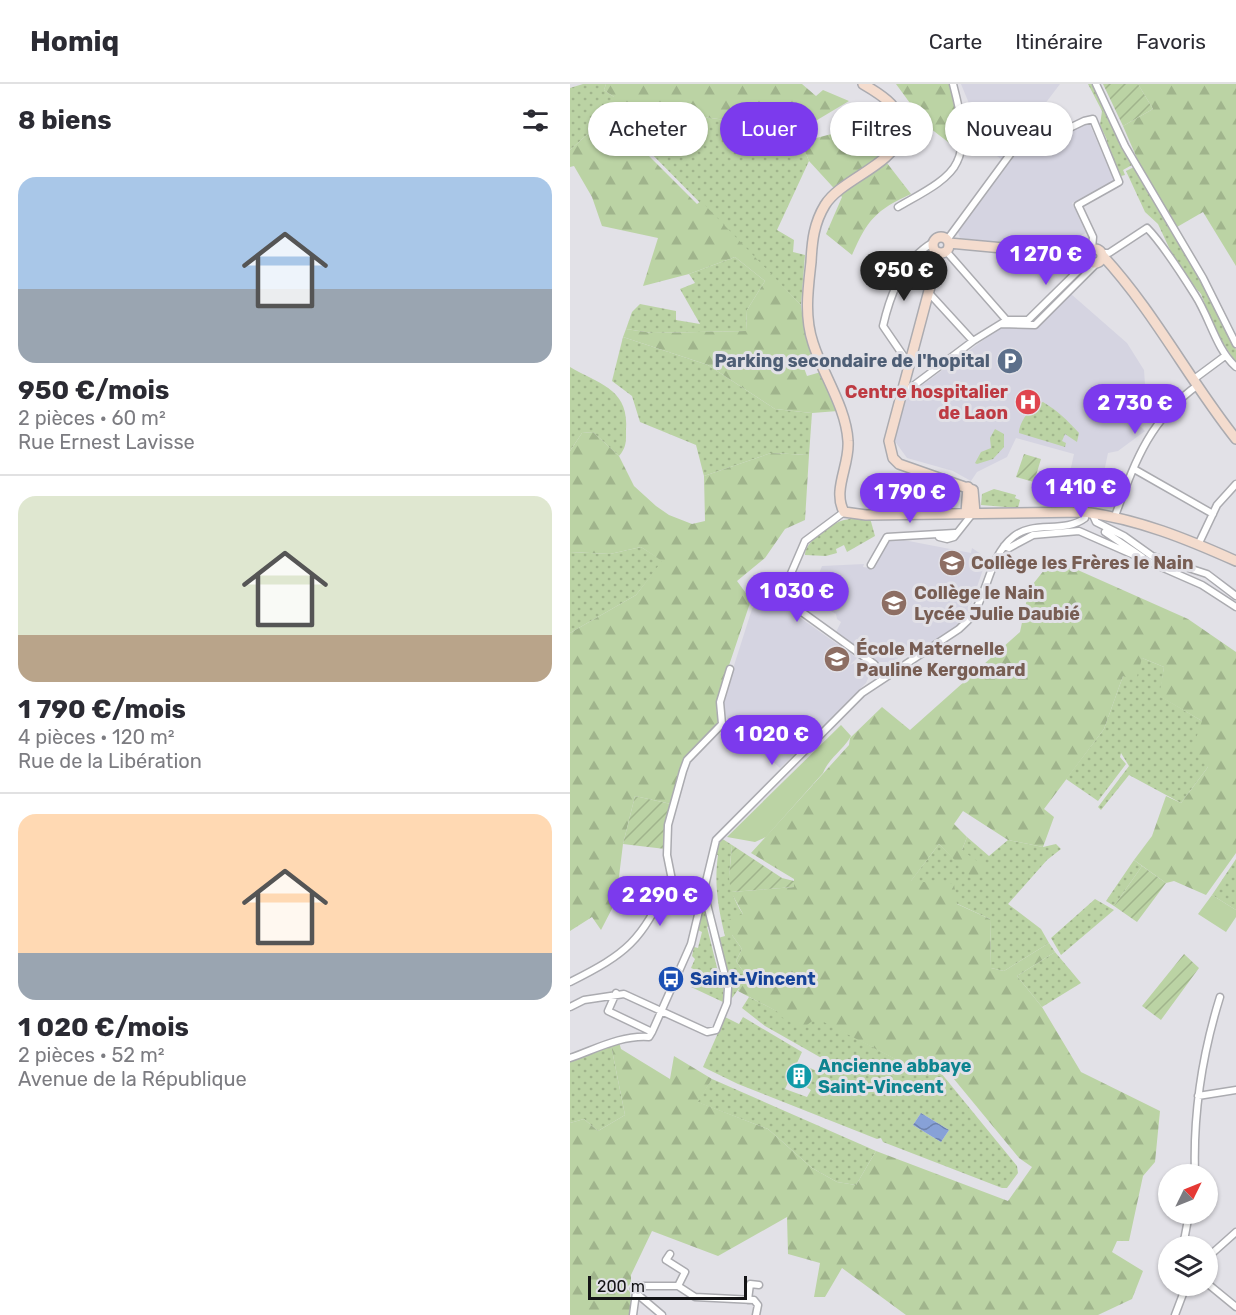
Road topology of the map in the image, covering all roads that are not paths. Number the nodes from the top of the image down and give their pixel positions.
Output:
1 (863, 84) edge
2 (954, 84) edge
3 (1096, 84) edge
4 (1073, 126) edge
5 (1009, 156) edge
6 (898, 207) dead end
7 (934, 242) junction
8 (946, 247) junction
9 (1095, 256) junction
10 (1058, 291) junction
11 (929, 293) junction
12 (1064, 296) junction
13 (1008, 322) junction
14 (973, 341) junction
15 (1236, 344) edge
16 (1226, 356) junction
17 (909, 364) junction
18 (1236, 367) edge
19 (1196, 382) junction
20 (902, 387) junction
21 (1236, 439) edge
22 (1134, 470) junction
23 (1236, 484) edge
24 (844, 512) junction
25 (1087, 514) junction
26 (1213, 514) junction
27 (968, 515) junction
28 (1115, 516) junction
29 (1199, 543) junction
30 (1004, 546) junction
31 (1147, 561) junction
32 (1236, 561) edge
33 (871, 565) dead end
34 (1236, 596) edge
35 (1236, 607) edge
36 (730, 669) dead end
37 (885, 676) junction
38 (672, 880) junction
39 (705, 885) junction
40 (702, 897) junction
41 (570, 982) edge
42 (616, 993) junction
43 (1220, 996) dead end
44 (570, 1007) edge
45 (662, 1011) junction
46 (651, 1034) junction
47 (570, 1058) edge
48 (1236, 1090) edge
49 (1198, 1096) junction
50 (1195, 1164) edge
51 (1236, 1232) edge
52 (1218, 1248) edge
53 (670, 1254) dead end
54 (759, 1285) dead end
55 (678, 1286) junction
56 (635, 1291) junction
57 (1218, 1292) edge
58 (1183, 1296) edge
59 (748, 1300) junction
60 (1236, 1307) edge
61 (633, 1315) edge
62 (662, 1315) edge
63 (756, 1315) edge
64 (1176, 1315) edge

1 - 24 main road
2 - 6 street
3 - 15 street
4 - 9 street
5 - 8 street
7 - 8 main road
7 - 8 main road
7 - 17 street
8 - 9 main road
8 - 11 main road
8 - 13 street
9 - 10 street
9 - 12 street
9 - 16 street
9 - 19 main road
10 - 12 street
10 - 13 street
11 - 14 street
11 - 17 main road
12 - 13 street
13 - 14 street
14 - 20 street
16 - 18 street
16 - 19 street
17 - 20 main road
19 - 21 main road
19 - 22 street
20 - 27 main road
22 - 26 street
22 - 28 street
23 - 26 street
24 - 27 main road
24 - 37 street
25 - 27 main road
25 - 28 main road
25 - 30 street
25 - 31 street
25 - 34 street
26 - 29 street
27 - 33 street
28 - 29 main road
29 - 32 main road
30 - 31 street
30 - 37 street
31 - 35 street
36 - 38 street
37 - 39 street
38 - 39 street
38 - 41 street
39 - 40 street
40 - 45 street
40 - 45 street
42 - 44 street
42 - 45 street
42 - 46 street
43 - 49 street
45 - 46 street
46 - 47 street
48 - 49 street
49 - 50 street
51 - 52 street
53 - 55 street
54 - 59 street
55 - 56 street
55 - 59 street
56 - 61 street
56 - 62 street
57 - 60 street
58 - 64 street
59 - 63 street

